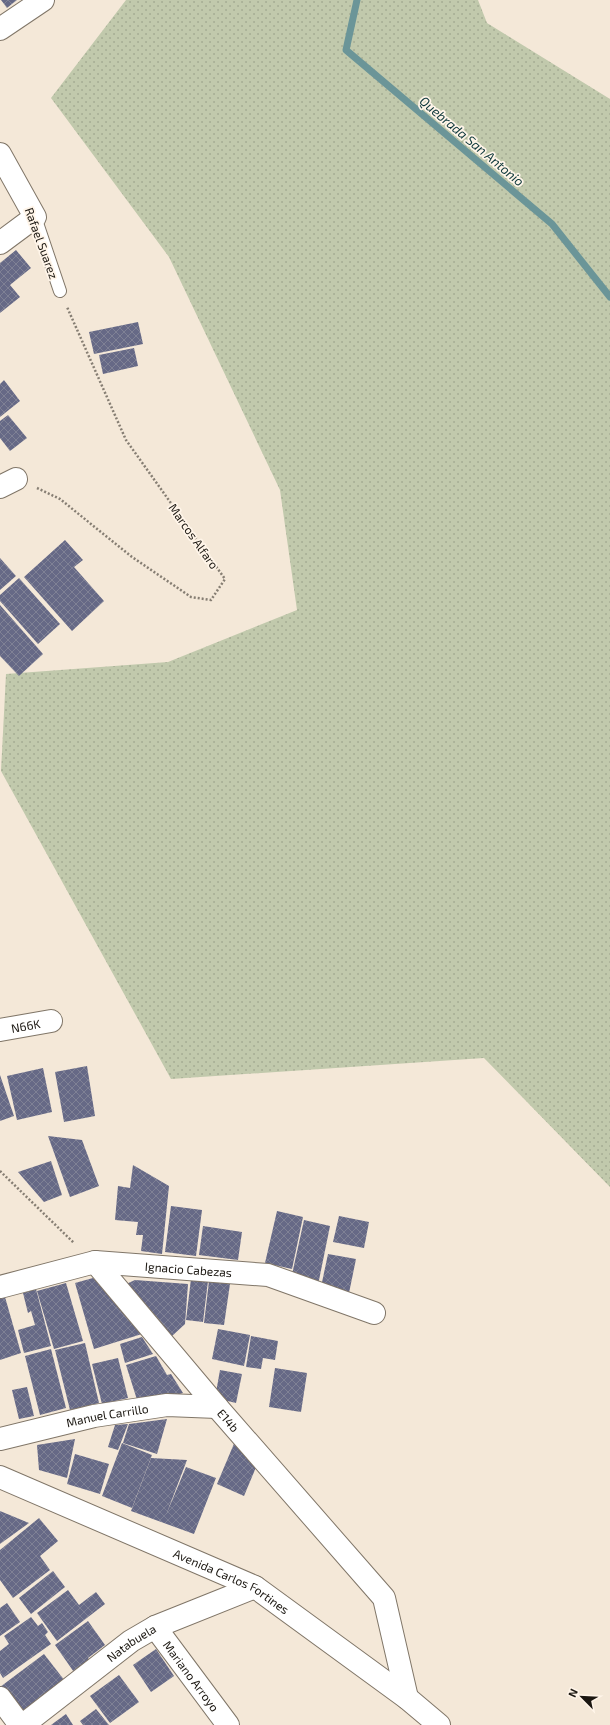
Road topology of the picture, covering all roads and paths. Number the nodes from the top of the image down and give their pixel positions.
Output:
1 (43, 0) edge
2 (0, 29) edge
3 (0, 154) edge
4 (35, 216) junction
5 (0, 243) edge
6 (60, 291) joint
7 (8, 483) edge
8 (52, 1020) dead end
9 (0, 1030) edge
10 (0, 1171) edge
11 (95, 1262) junction
12 (0, 1286) edge
13 (374, 1313) dead end
14 (217, 1407) junction
15 (0, 1439) edge
16 (0, 1477) edge
17 (255, 1587) junction
18 (155, 1627) junction
19 (0, 1698) edge
20 (407, 1698) junction
21 (20, 1725) edge
22 (23, 1725) edge
23 (228, 1725) edge
24 (439, 1725) edge

1 - 2 street
3 - 4 street, Rafael Suarez
4 - 5 street
4 - 6 lane, Rafael Suarez
6 - 7 path, Marcos Alfaro
8 - 9 street, N66K
10 - 11 path
11 - 12 street, Ignacio Cabezas
11 - 13 street, Ignacio Cabezas
11 - 14 street, E14b
14 - 15 street, Manuel Carrillo
14 - 20 street, E14b
16 - 17 street, Avenida Carlos Fortines
17 - 18 street, Natabuela
17 - 20 street, Avenida Carlos Fortines
18 - 22 street, Natabuela
18 - 23 street, Mariano Arroyo
19 - 21 street
20 - 24 street, Avenida Carlos Fortines

